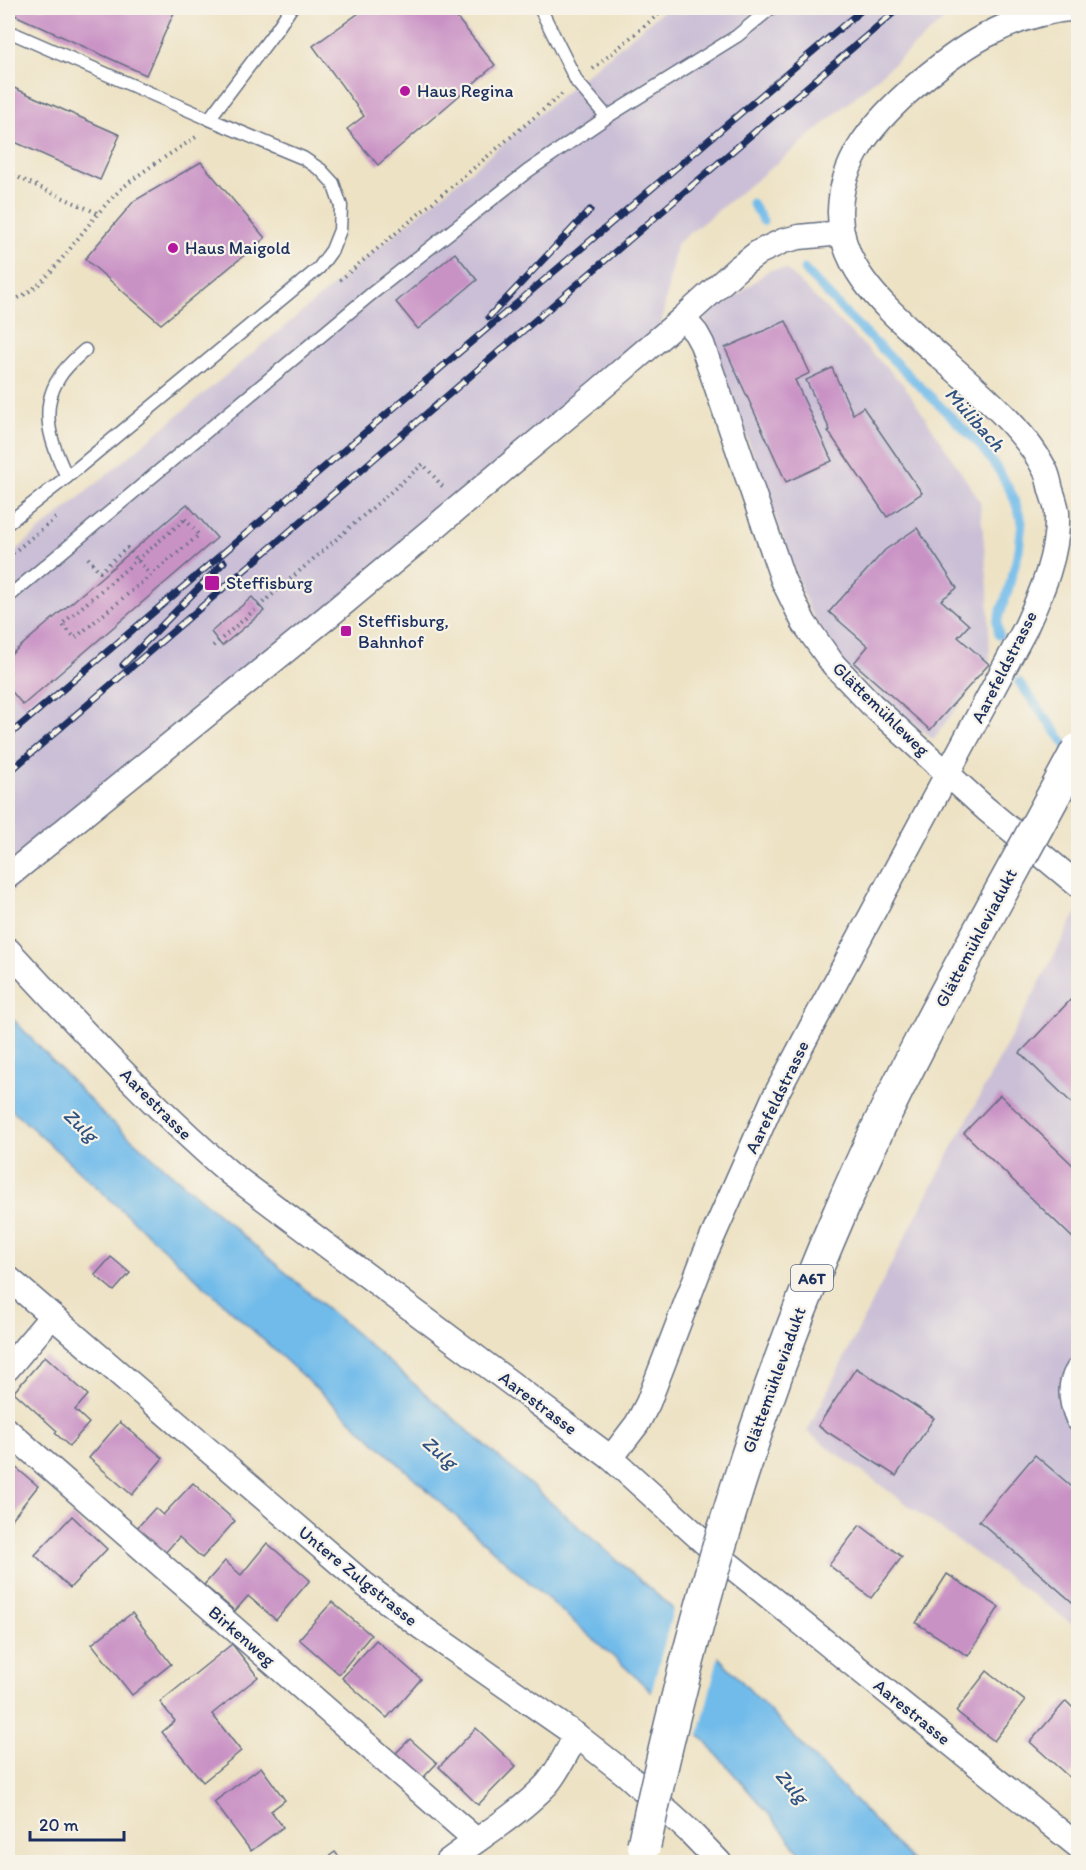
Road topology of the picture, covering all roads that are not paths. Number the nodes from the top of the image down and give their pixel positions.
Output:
1 (291, 8) edge
2 (540, 8) edge
3 (771, 8) edge
4 (1078, 8) edge
5 (8, 31) edge
6 (607, 117) junction
7 (209, 119) junction
8 (842, 233) junction
9 (683, 318) junction
10 (85, 350) dead end
11 (67, 477) junction
12 (8, 523) edge
13 (8, 597) edge
14 (1078, 750) edge
15 (949, 774) junction
16 (8, 876) edge
17 (1078, 885) edge
18 (8, 950) edge
19 (8, 1278) edge
20 (52, 1316) junction
21 (8, 1368) edge
22 (1078, 1370) edge
23 (1078, 1419) edge
24 (8, 1431) edge
25 (611, 1458) junction
26 (576, 1735) junction
27 (476, 1840) junction
28 (644, 1845) dead end
29 (1078, 1846) edge
30 (447, 1863) edge
31 (718, 1863) edge

1 - 7 lane
2 - 6 lane
3 - 6 lane
4 - 8 street, Aarefeldstrasse
5 - 7 lane
6 - 13 lane
7 - 11 lane
8 - 9 street
8 - 15 street, Aarefeldstrasse
9 - 15 street, Glättemühleweg
9 - 16 street
10 - 11 lane
11 - 12 lane
14 - 28 highway, Glättemühleviadukt / A6T, bridge
15 - 17 street, Glättemühleweg
15 - 25 street, Aarefeldstrasse
18 - 25 street, Aarestrasse
19 - 20 street, Untere Zulgstrasse
20 - 21 street
20 - 26 street, Untere Zulgstrasse
22 - 23 street
24 - 27 street, Birkenweg
25 - 29 street, Aarestrasse
26 - 27 street
26 - 31 street, Untere Zulgstrasse
27 - 30 street

